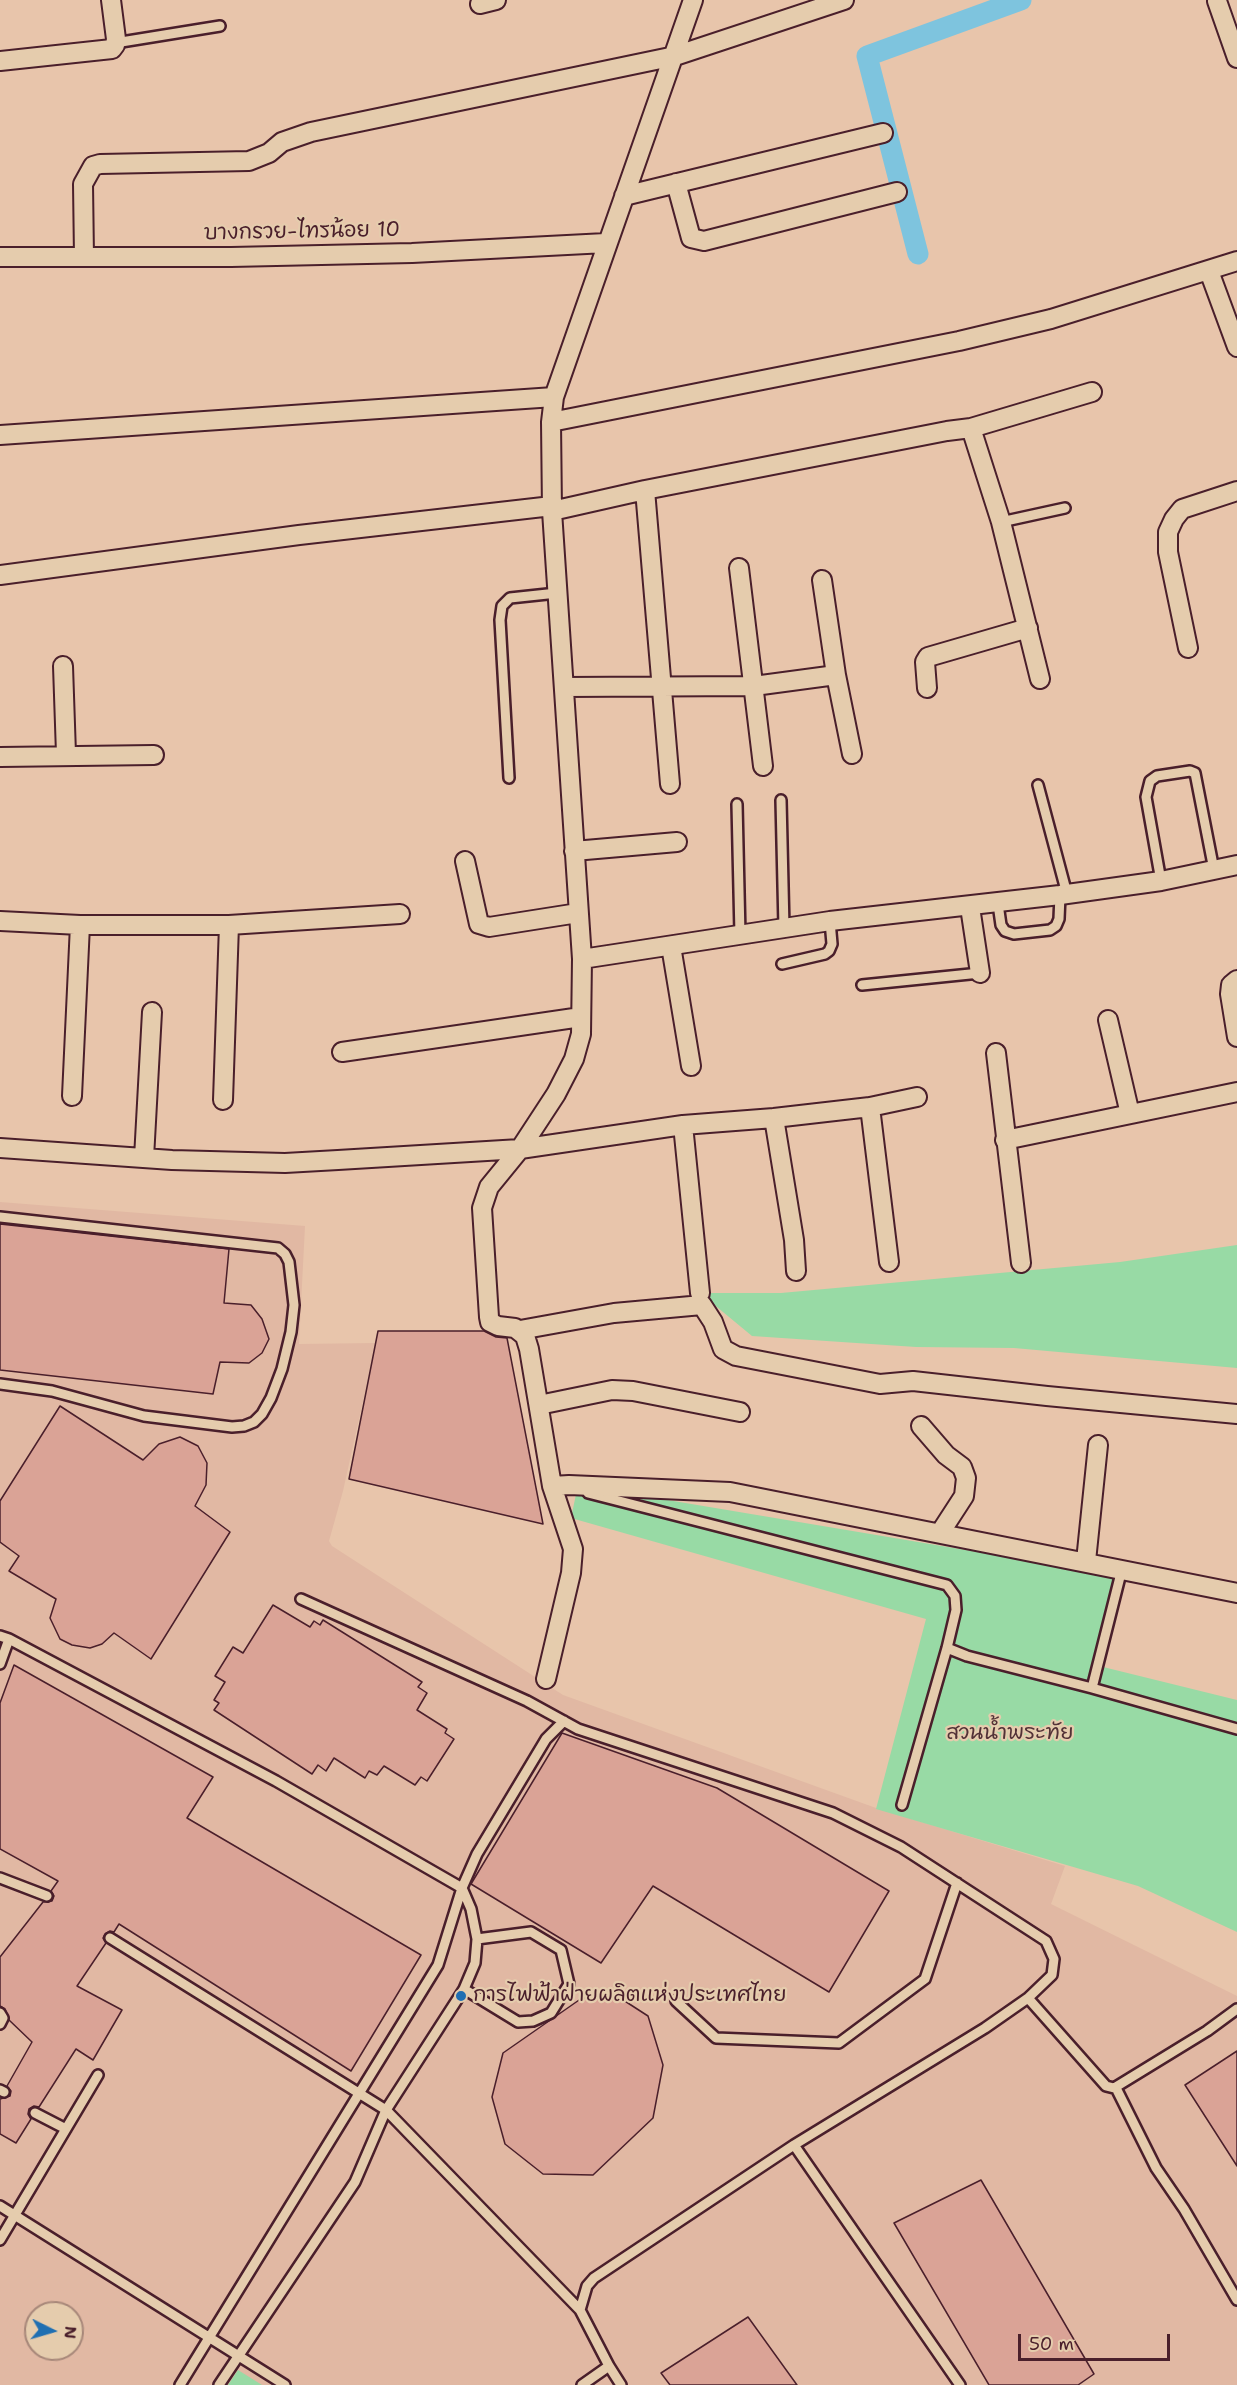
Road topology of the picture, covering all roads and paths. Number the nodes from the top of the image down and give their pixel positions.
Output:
1 (111, 0) edge
2 (693, 0) edge
3 (844, 0) edge
4 (1217, 1) edge
5 (220, 26) dead end
6 (116, 42) junction
7 (675, 56) junction
8 (1237, 58) edge
9 (0, 61) edge
10 (883, 133) dead end
11 (676, 183) junction
12 (897, 192) dead end
13 (624, 195) junction
14 (606, 243) junction
15 (0, 257) edge
16 (84, 257) junction
17 (1237, 261) edge
18 (1209, 271) junction
19 (1237, 347) edge
20 (1092, 392) dead end
21 (554, 397) junction
22 (551, 422) junction
23 (971, 428) junction
24 (0, 435) edge
25 (645, 490) junction
26 (1237, 491) edge
27 (552, 508) junction
28 (1065, 508) dead end
29 (1001, 522) junction
30 (739, 568) dead end
31 (0, 575) edge
32 (822, 579) dead end
33 (557, 593) junction
34 (1028, 628) junction
35 (1188, 648) dead end
36 (63, 666) dead end
37 (836, 675) junction
38 (1040, 679) dead end
39 (754, 686) junction
40 (564, 687) junction
41 (661, 687) junction
42 (927, 688) dead end
43 (66, 754) junction
44 (852, 754) dead end
45 (154, 755) dead end
46 (0, 757) edge
47 (763, 766) dead end
48 (509, 778) dead end
49 (670, 784) dead end
50 (1038, 784) dead end
51 (781, 800) dead end
52 (737, 804) dead end
53 (677, 842) dead end
54 (574, 851) junction
55 (465, 861) dead end
56 (1237, 865) edge
57 (1214, 870) junction
58 (1161, 881) junction
59 (1063, 895) junction
60 (998, 904) junction
61 (970, 907) junction
62 (578, 913) junction
63 (400, 914) dead end
64 (0, 921) edge
65 (830, 921) junction
66 (80, 925) junction
67 (229, 925) junction
68 (784, 928) junction
69 (740, 935) junction
70 (671, 946) junction
71 (582, 959) junction
72 (782, 964) dead end
73 (980, 973) joint
74 (1237, 980) edge
75 (862, 985) dead end
76 (152, 1012) dead end
77 (581, 1017) junction
78 (1108, 1020) dead end
79 (1237, 1037) edge
80 (342, 1052) dead end
81 (996, 1053) dead end
82 (691, 1066) dead end
83 (1237, 1092) edge
84 (72, 1096) dead end
85 (917, 1097) dead end
86 (224, 1100) dead end
87 (870, 1107) junction
88 (1130, 1114) junction
89 (774, 1118) junction
90 (683, 1125) junction
91 (1005, 1140) junction
92 (0, 1148) edge
93 (520, 1149) junction
94 (144, 1158) junction
95 (0, 1217) edge
96 (889, 1262) dead end
97 (1020, 1263) dead end
98 (796, 1271) dead end
99 (700, 1293) dead end
100 (520, 1330) junction
101 (0, 1384) edge
102 (539, 1405) junction
103 (740, 1412) dead end
104 (1237, 1414) edge
105 (921, 1426) dead end
106 (1098, 1445) dead end
107 (560, 1486) junction
108 (940, 1533) junction
109 (1086, 1561) junction
110 (1122, 1569) junction
111 (1237, 1593) edge
112 (301, 1599) dead end
113 (5, 1637) edge
114 (947, 1648) junction
115 (0, 1664) edge
116 (546, 1679) dead end
117 (1092, 1688) junction
118 (564, 1721) junction
119 (1237, 1729) edge
120 (902, 1805) dead end
121 (0, 1878) edge
122 (957, 1883) junction
123 (462, 1888) junction
124 (47, 1896) dead end
125 (110, 1938) dead end
126 (477, 1939) junction
127 (464, 1989) junction
128 (1028, 1998) junction
129 (676, 2001) dead end
130 (1237, 2009) edge
131 (0, 2013) edge
132 (0, 2024) edge
133 (99, 2075) dead end
134 (1116, 2088) junction
135 (359, 2093) junction
136 (386, 2110) junction
137 (35, 2114) dead end
138 (66, 2129) junction
139 (794, 2145) junction
140 (0, 2206) edge
141 (15, 2216) junction
142 (0, 2240) edge
143 (1237, 2300) edge
144 (580, 2310) junction
145 (209, 2337) junction
146 (237, 2356) junction
147 (609, 2366) junction
148 (180, 2385) edge
149 (219, 2385) edge
150 (285, 2385) edge
151 (582, 2385) edge
152 (621, 2385) edge
153 (960, 2385) edge

1 - 6 street
2 - 7 street
3 - 7 street
4 - 8 street
5 - 6 lane
6 - 9 street
7 - 13 street
7 - 16 street
10 - 11 street
11 - 12 street
11 - 13 street
13 - 14 street
14 - 16 street, บางกรวย-ไทรน้อย 10
14 - 21 street
15 - 16 street, บางกรวย-ไทรน้อย 10
17 - 18 street
18 - 19 street
18 - 22 street
20 - 23 street
21 - 22 street
21 - 24 street
22 - 27 street
23 - 25 street
23 - 29 street
25 - 27 street
25 - 41 street
26 - 35 street
27 - 31 street
27 - 33 street
28 - 29 lane
29 - 34 street
30 - 39 street
32 - 37 street
33 - 40 street
33 - 48 lane
34 - 38 street
34 - 42 street
36 - 43 street
37 - 39 street
37 - 44 street
39 - 41 street
39 - 47 street
40 - 41 street
40 - 54 street
41 - 49 street
43 - 45 street
43 - 46 street
50 - 59 lane
51 - 68 lane
52 - 69 lane
53 - 54 street
54 - 62 street
55 - 62 street
56 - 57 street
57 - 58 street
57 - 58 lane
58 - 59 street
59 - 60 street
59 - 60 lane
60 - 61 street
61 - 65 street
61 - 73 street
62 - 71 street
63 - 67 street
64 - 66 street
65 - 68 street
65 - 72 lane
66 - 67 street
66 - 84 street
67 - 86 street
68 - 69 street
69 - 70 street
70 - 71 street
70 - 82 street
71 - 77 street
73 - 75 lane
74 - 79 street
76 - 94 street
77 - 80 street
77 - 93 street
78 - 88 street
81 - 91 street
83 - 88 street
85 - 87 street
87 - 89 street
87 - 96 street
88 - 91 street
89 - 90 street
89 - 98 street
90 - 93 street
90 - 99 street
91 - 97 street
92 - 94 street
93 - 94 street
93 - 100 street
95 - 101 lane
100 - 102 street
100 - 104 street
102 - 103 street
102 - 107 street
105 - 108 street
106 - 109 street
107 - 108 street
107 - 114 lane
107 - 116 street
108 - 109 street
109 - 110 street
110 - 111 street
110 - 117 lane
112 - 118 lane
113 - 115 lane
113 - 123 lane
114 - 117 lane
114 - 120 lane
117 - 119 lane
118 - 122 lane
118 - 123 lane
121 - 124 lane
122 - 128 lane
122 - 129 lane
123 - 126 lane
123 - 135 lane
125 - 135 lane
126 - 127 lane
126 - 127 lane
127 - 136 lane
128 - 134 lane
128 - 139 lane
130 - 134 lane
131 - 132 lane
133 - 138 lane
134 - 143 lane
135 - 136 lane
135 - 145 lane
136 - 144 lane
136 - 146 lane
137 - 138 lane
138 - 141 lane
139 - 144 lane
139 - 153 lane
140 - 141 lane
141 - 142 lane
141 - 145 lane
144 - 147 lane
145 - 146 lane
145 - 148 lane
146 - 149 lane
146 - 150 lane
147 - 151 lane
147 - 152 lane

